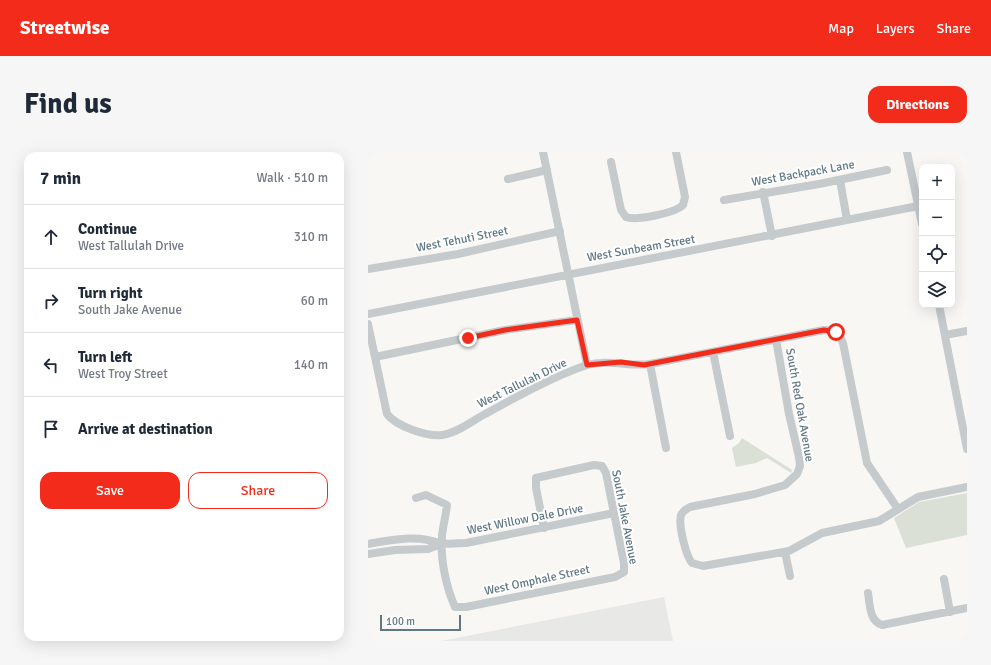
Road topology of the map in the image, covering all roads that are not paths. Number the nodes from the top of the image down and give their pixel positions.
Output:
1 (543, 152) edge
2 (676, 152) edge
3 (907, 152) edge
4 (611, 162) dead end
5 (547, 170) junction
6 (887, 170) dead end
7 (508, 179) dead end
8 (840, 180) junction
9 (763, 192) junction
10 (724, 200) dead end
11 (918, 206) junction
12 (919, 210) edge
13 (847, 220) junction
14 (560, 231) junction
15 (772, 236) junction
16 (368, 269) edge
17 (568, 274) junction
18 (940, 308) edge
19 (368, 314) edge
20 (577, 320) junction
21 (368, 324) edge
22 (967, 330) edge
23 (945, 335) junction
24 (776, 339) junction
25 (713, 352) junction
26 (375, 357) junction
27 (650, 364) junction
28 (587, 365) junction
29 (730, 436) dead end
30 (666, 448) dead end
31 (967, 449) edge
32 (967, 486) edge
33 (416, 498) dead end
34 (898, 509) junction
35 (614, 513) junction
36 (544, 528) junction
37 (368, 544) edge
38 (441, 544) junction
39 (785, 552) junction
40 (368, 554) edge
41 (624, 572) joint
42 (790, 576) dead end
43 (944, 579) dead end
44 (868, 593) dead end
45 (967, 608) edge
46 (950, 612) junction

1 - 5 street
2 - 4 street
3 - 11 street
5 - 7 street
5 - 14 street
6 - 8 street, West Backpack Lane
8 - 9 street, West Backpack Lane
8 - 13 street
9 - 10 street, West Backpack Lane
9 - 15 street
11 - 12 street
11 - 13 street, West Sunbeam Street
13 - 15 street, West Sunbeam Street
14 - 16 street, West Tehuti Street
14 - 17 street
15 - 17 street, West Sunbeam Street
17 - 19 street, West Sunbeam Street
17 - 20 street
18 - 23 street
20 - 26 street
20 - 28 street
21 - 26 street
22 - 23 street
23 - 31 street
24 - 25 street, West Tallulah Drive
24 - 34 street, West Tallulah Drive
24 - 39 street, South Red Oak Avenue
25 - 27 street, West Tallulah Drive
25 - 29 street
26 - 28 street, West Tallulah Drive
27 - 28 street, West Tallulah Drive
27 - 30 street
32 - 34 street
33 - 38 street
34 - 39 street
35 - 36 street, West Willow Dale Drive
35 - 36 street, South Jake Avenue
35 - 41 street, South Jake Avenue
36 - 38 street, West Willow Dale Drive
37 - 38 street, West Willow Dale Drive
38 - 40 street, West Willow Dale Drive
38 - 41 street, West Omphale Street
39 - 42 street
43 - 46 street
44 - 46 street
45 - 46 street

